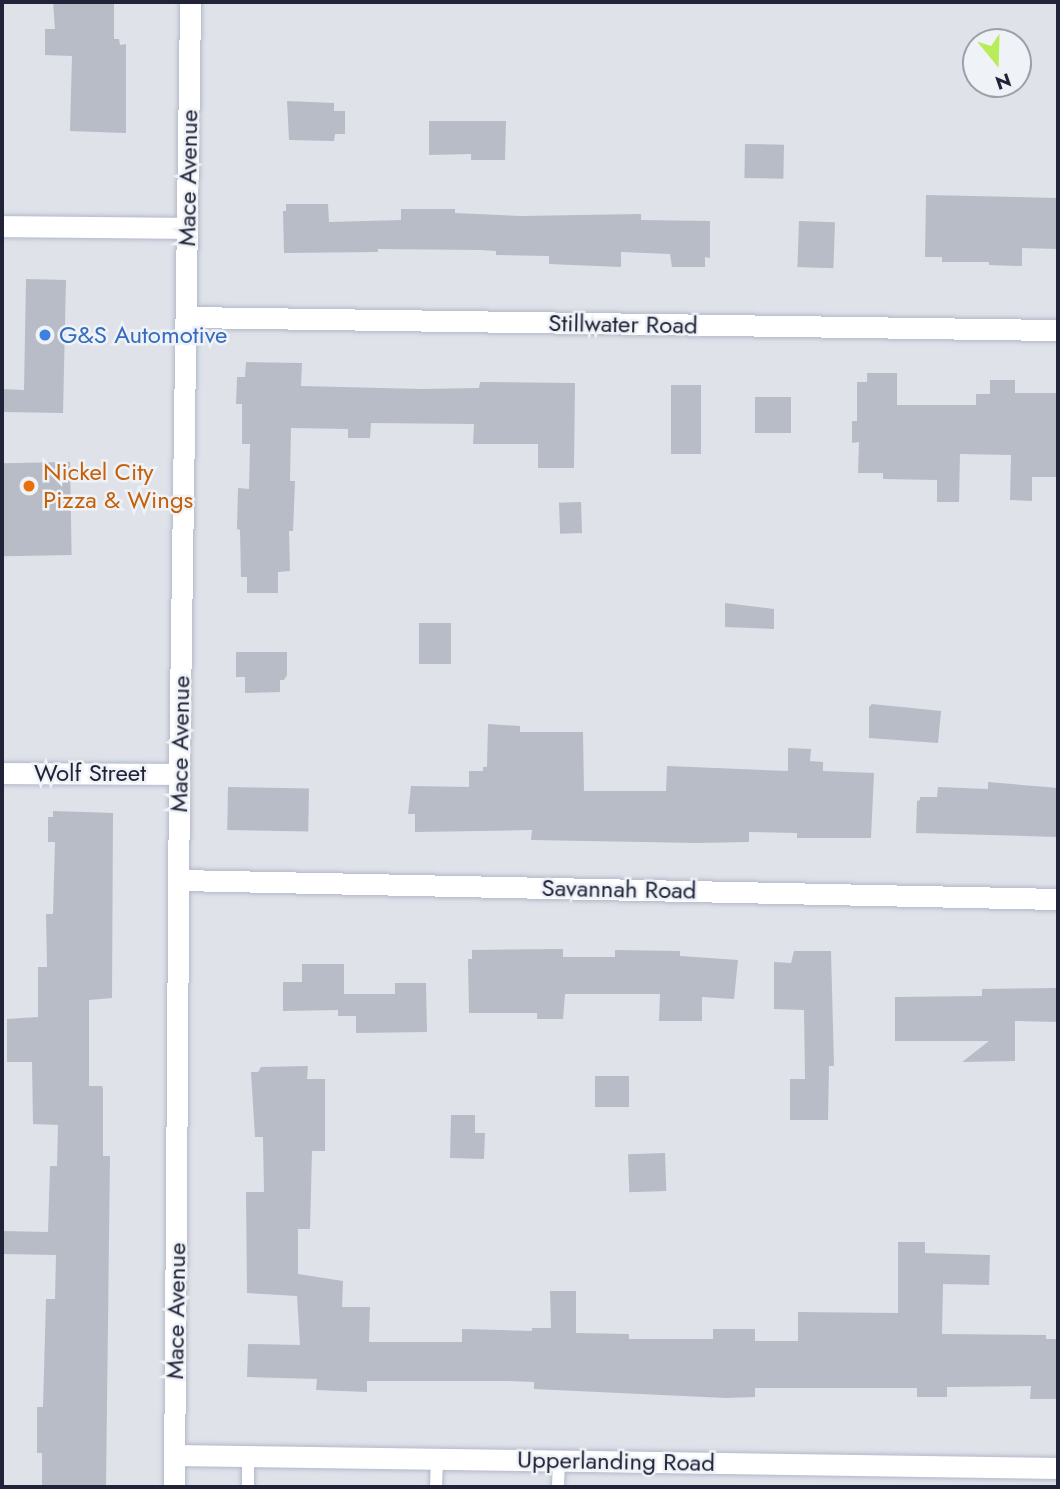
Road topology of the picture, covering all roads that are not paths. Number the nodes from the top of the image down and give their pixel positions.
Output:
1 (190, 2) edge
2 (2, 226) edge
3 (187, 228) junction
4 (187, 317) junction
5 (1058, 330) edge
6 (2, 773) edge
7 (179, 774) junction
8 (180, 880) junction
9 (1058, 899) edge
10 (174, 1455) junction
11 (248, 1455) junction
12 (437, 1457) junction
13 (559, 1460) junction
14 (1058, 1468) edge
15 (174, 1487) edge
16 (248, 1487) edge
17 (436, 1487) edge
18 (558, 1487) edge

1 - 3 street, Mace Avenue
2 - 3 street
3 - 4 street, Mace Avenue
4 - 5 street, Stillwater Road
4 - 7 street, Mace Avenue
6 - 7 street, Wolf Street
7 - 8 street, Mace Avenue
8 - 9 street, Savannah Road
8 - 10 street, Mace Avenue
10 - 11 street, Upperlanding Road
10 - 15 street, Mace Avenue
11 - 12 street, Upperlanding Road
11 - 16 lane
12 - 13 street, Upperlanding Road
12 - 17 lane
13 - 14 street, Upperlanding Road
13 - 18 lane

